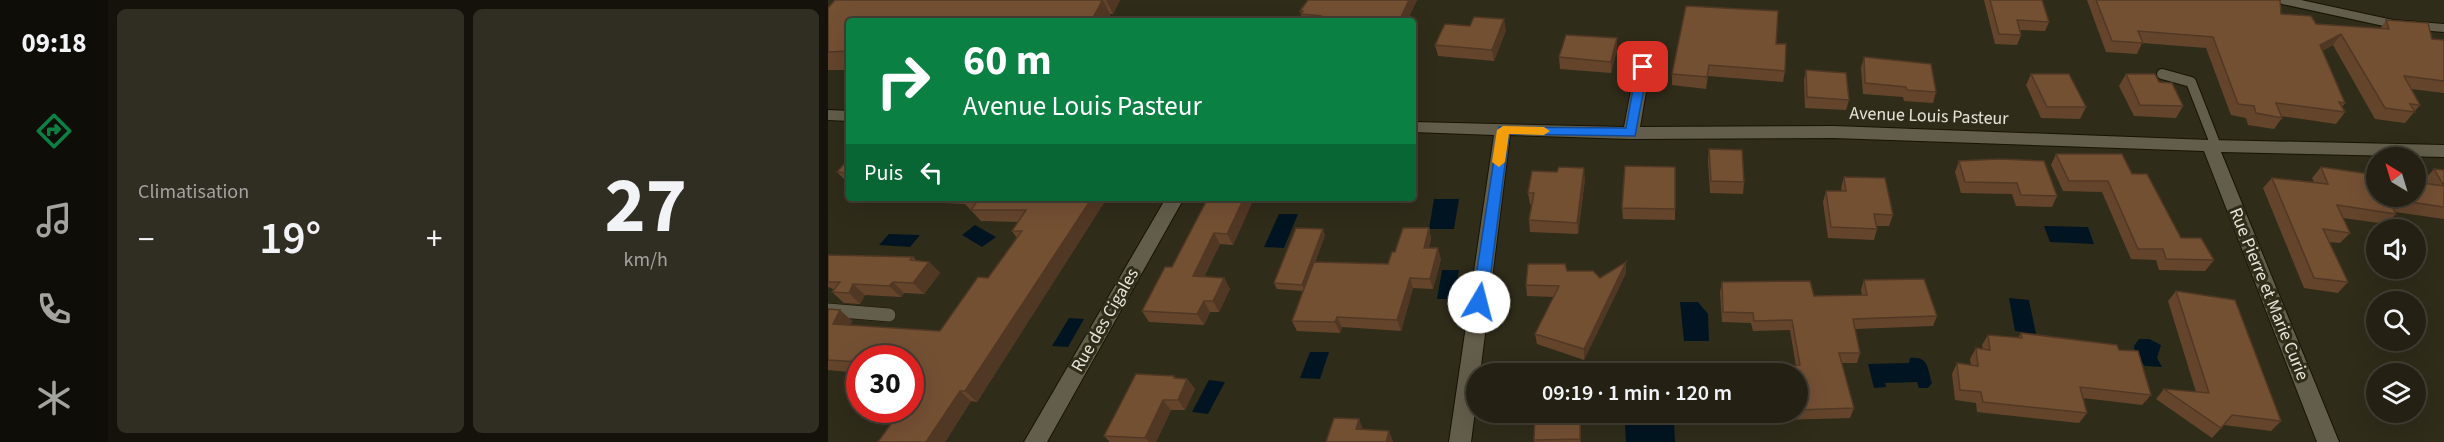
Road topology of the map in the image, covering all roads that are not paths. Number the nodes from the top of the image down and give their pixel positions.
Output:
1 (2282, 0) edge
2 (2444, 28) edge
3 (1646, 49) dead end
4 (2162, 74) dead end
5 (828, 115) edge
6 (846, 116) edge
7 (1416, 127) edge
8 (1503, 130) junction
9 (1631, 133) junction
10 (2213, 146) junction
11 (2444, 151) edge
12 (1173, 201) edge
13 (828, 310) edge
14 (889, 315) dead end
15 (1035, 442) edge
16 (1460, 442) edge
17 (2328, 442) edge

1 - 2 street
3 - 9 street
4 - 10 lane
5 - 6 street
7 - 8 street, Avenue Louis Pasteur
8 - 9 street, Avenue Louis Pasteur
8 - 16 street
9 - 10 street, Avenue Louis Pasteur
10 - 11 street, Avenue Louis Pasteur
10 - 17 street, Rue Pierre et Marie Curie
12 - 15 street, Rue des Cigales
13 - 14 lane

